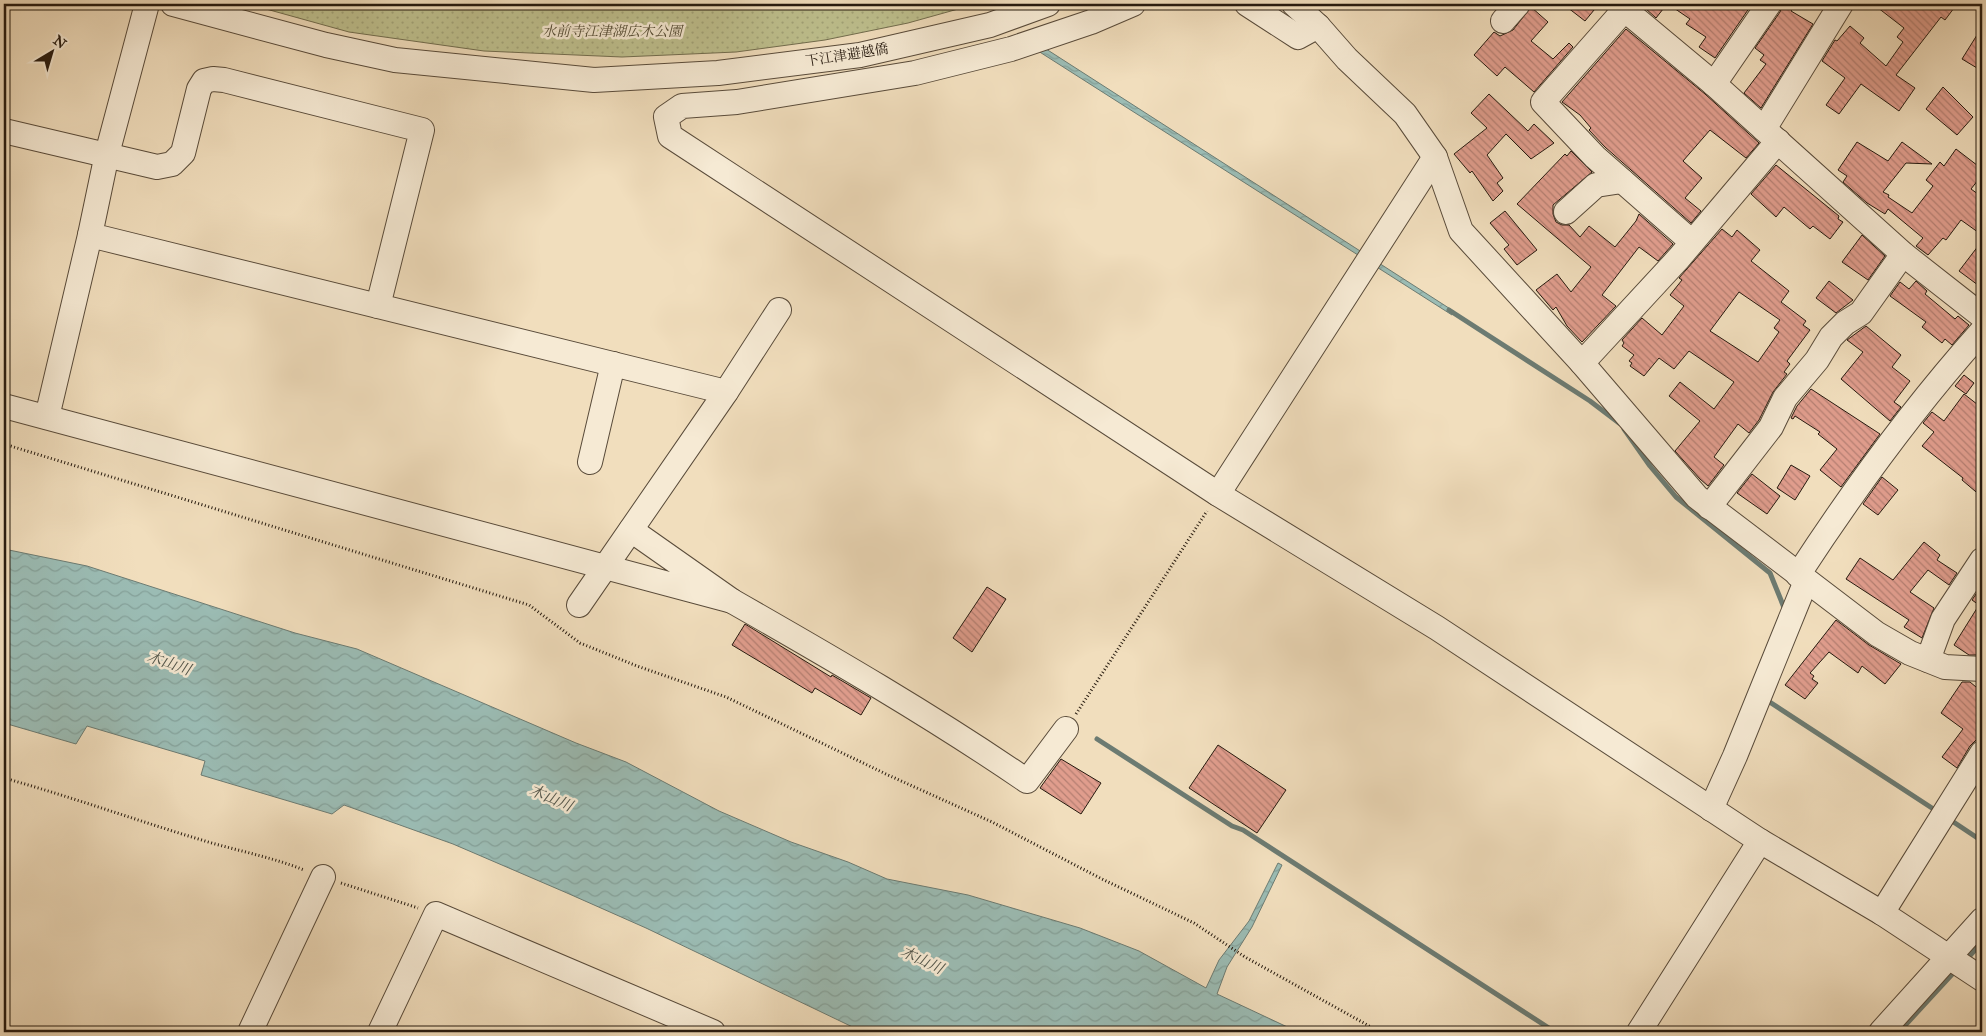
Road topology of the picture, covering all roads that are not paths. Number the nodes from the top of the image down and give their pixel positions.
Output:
1 (147, 4) edge
2 (173, 4) edge
3 (1048, 4) edge
4 (1133, 4) edge
5 (1247, 4) edge
6 (1294, 4) edge
7 (1769, 4) edge
8 (1840, 4) edge
9 (1626, 7) edge
10 (1318, 26) junction
11 (1714, 84) junction
12 (4, 131) edge
13 (1771, 135) junction
14 (107, 154) junction
15 (1435, 157) junction
16 (1622, 181) junction
17 (1566, 212) dead end
18 (90, 235) junction
19 (1692, 242) junction
20 (1903, 254) junction
21 (378, 306) junction
22 (779, 310) dead end
23 (1982, 316) edge
24 (1982, 331) edge
25 (1582, 363) junction
26 (614, 364) junction
27 (726, 392) junction
28 (4, 406) edge
29 (47, 417) junction
30 (590, 462) dead end
31 (1218, 494) junction
32 (1710, 507) junction
33 (631, 530) junction
34 (1982, 560) edge
35 (606, 566) junction
36 (1802, 578) junction
37 (732, 601) junction
38 (579, 605) dead end
39 (1928, 660) junction
40 (1982, 669) edge
41 (1066, 729) road end
42 (1982, 753) edge
43 (1711, 808) junction
44 (1760, 841) junction
45 (322, 877) road end
46 (1882, 913) junction
47 (1982, 920) edge
48 (1948, 957) junction
49 (1982, 979) edge
50 (702, 1030) edge
51 (250, 1032) edge
52 (380, 1032) edge
53 (1639, 1032) edge
54 (1882, 1032) edge

1 - 14 street
2 - 3 street, 下江津避越僑
4 - 31 street
5 - 10 street
6 - 10 street
7 - 11 street
8 - 13 street
9 - 11 street
9 - 16 street
10 - 15 street
11 - 13 street
12 - 14 street
13 - 19 street
13 - 20 street
14 - 18 street
14 - 21 street
15 - 25 street
15 - 31 street
16 - 17 street
16 - 19 street
18 - 21 street
18 - 29 street
19 - 25 street
20 - 23 street
20 - 32 street
21 - 26 street
22 - 27 street
24 - 36 street
25 - 32 street
26 - 27 street
26 - 30 street
27 - 33 street
28 - 29 street
29 - 35 street
31 - 43 street
32 - 36 street
33 - 35 street
33 - 37 street
34 - 39 street
35 - 37 street
35 - 38 street
36 - 39 street
36 - 43 street
37 - 41 street
39 - 40 street
42 - 46 street
43 - 44 street
44 - 46 street
44 - 53 street
45 - 51 street
46 - 48 street
47 - 48 street
48 - 49 street
48 - 54 street
50 - 52 street

